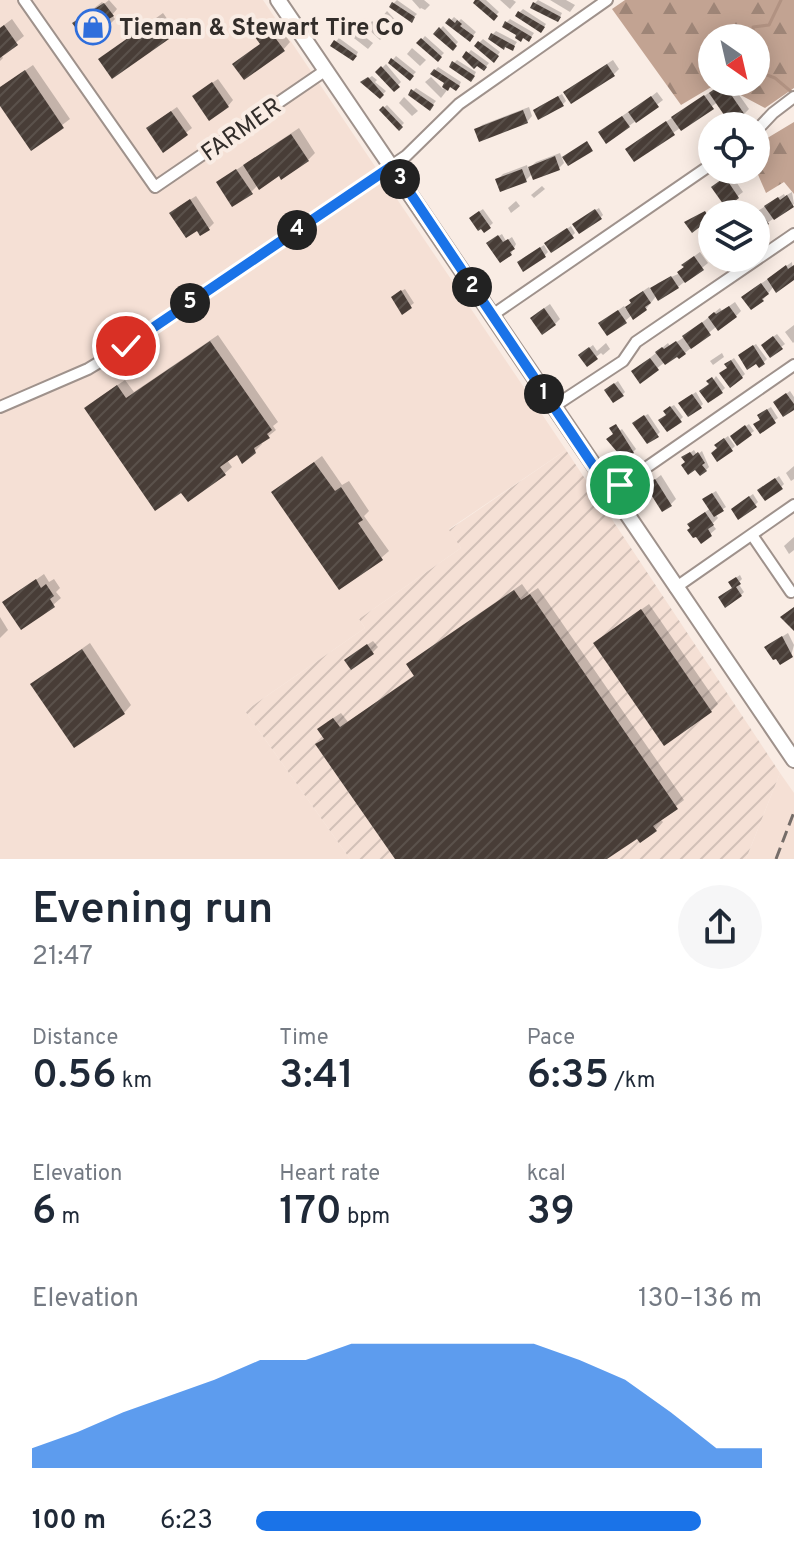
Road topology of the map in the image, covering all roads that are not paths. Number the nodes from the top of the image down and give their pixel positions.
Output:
1 (24, 0) edge
2 (278, 0) edge
3 (607, 0) edge
4 (326, 70) junction
5 (793, 98) edge
6 (770, 116) edge
7 (392, 166) junction
8 (698, 174) edge
9 (794, 234) edge
10 (491, 316) junction
11 (794, 365) edge
12 (0, 407) edge
13 (553, 407) junction
14 (611, 492) junction
15 (794, 505) edge
16 (752, 535) junction
17 (675, 588) junction
18 (791, 592) dead end
19 (794, 760) edge

1 - 4 street, FARMER
2 - 4 main road
3 - 7 street
4 - 7 main road
5 - 6 street
7 - 10 main road
7 - 12 street
8 - 10 street
9 - 13 street
10 - 13 main road
11 - 14 street
13 - 14 main road
14 - 17 main road
15 - 16 street
16 - 17 street
16 - 18 street
17 - 19 main road

